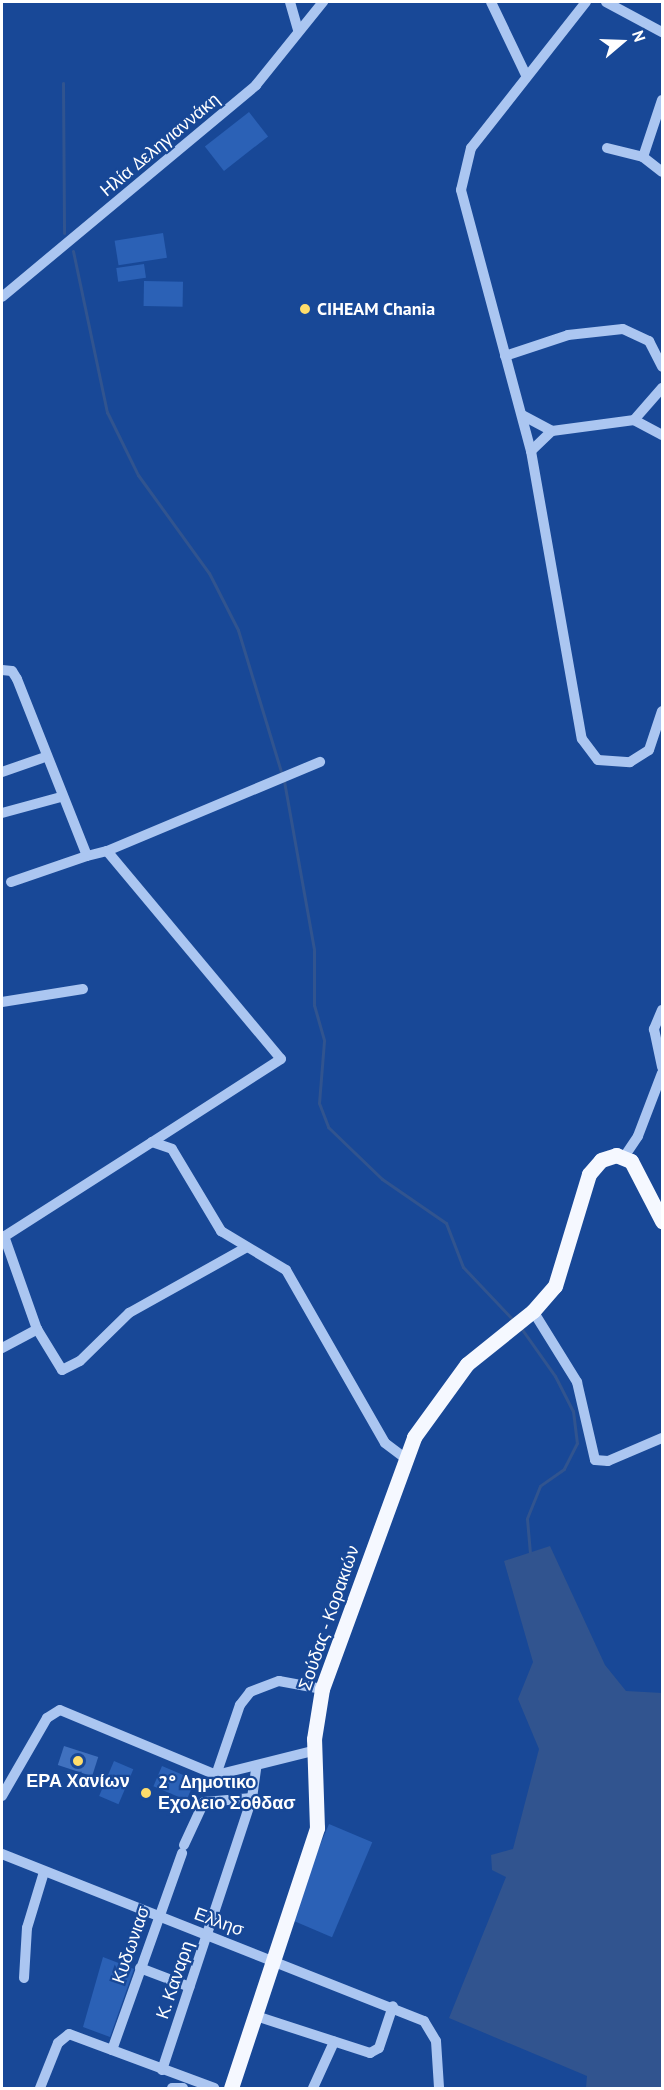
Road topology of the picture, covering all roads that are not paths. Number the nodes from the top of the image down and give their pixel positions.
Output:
1 (290, 2) edge
2 (323, 2) edge
3 (491, 2) edge
4 (586, 2) edge
5 (606, 2) edge
6 (298, 30) junction
7 (663, 32) edge
8 (526, 75) junction
9 (663, 100) edge
10 (607, 148) dead end
11 (643, 157) junction
12 (663, 172) edge
13 (2, 297) edge
14 (504, 356) junction
15 (663, 367) edge
16 (663, 388) edge
17 (522, 415) junction
18 (634, 420) junction
19 (552, 431) junction
20 (663, 435) edge
21 (531, 451) junction
22 (2, 670) edge
23 (663, 711) edge
24 (45, 757) junction
25 (320, 762) dead end
26 (2, 772) edge
27 (61, 797) junction
28 (2, 813) edge
29 (107, 851) junction
30 (87, 856) junction
31 (10, 882) dead end
32 (82, 989) dead end
33 (2, 1002) edge
34 (663, 1010) edge
35 (663, 1067) edge
36 (663, 1073) edge
37 (152, 1142) junction
38 (624, 1157) junction
39 (663, 1221) edge
40 (3, 1237) edge
41 (247, 1247) junction
42 (529, 1314) junction
43 (37, 1329) junction
44 (2, 1348) edge
45 (663, 1438) edge
46 (405, 1458) junction
47 (322, 1689) junction
48 (314, 1751) junction
49 (256, 1768) junction
50 (216, 1774) junction
51 (2, 1796) edge
52 (252, 1798) junction
53 (2, 1854) edge
54 (44, 1872) junction
55 (157, 1917) junction
56 (208, 1935) junction
57 (272, 1960) junction
58 (140, 1968) junction
59 (24, 1978) dead end
60 (190, 1987) junction
61 (393, 2006) junction
62 (256, 2016) junction
63 (334, 2042) junction
64 (112, 2050) junction
65 (162, 2070) junction
66 (40, 2088) edge
67 (172, 2088) edge
68 (183, 2088) edge
69 (214, 2088) edge
70 (231, 2088) edge
71 (313, 2088) edge
72 (439, 2088) edge

1 - 6 street
2 - 6 street, Ηλία Δεληγιαννάκη
3 - 8 street
4 - 8 street
5 - 7 street
6 - 13 street, Ηλία Δεληγιαννάκη
8 - 14 street
9 - 11 street
10 - 11 street
11 - 12 street
14 - 15 street
14 - 17 street
16 - 18 street
17 - 19 street
17 - 21 street
18 - 19 street
18 - 20 street
19 - 21 street
21 - 23 street
22 - 24 street
24 - 26 street
24 - 27 street
25 - 29 street
27 - 28 street
27 - 30 street
29 - 30 street
29 - 37 street
30 - 31 street
32 - 33 street
34 - 35 street
36 - 38 street
37 - 40 street
37 - 41 street
38 - 39 main road
38 - 42 main road
40 - 43 street
41 - 43 street
41 - 46 street
42 - 45 street
42 - 46 main road, Σούδας - Κορακιών
43 - 44 street
46 - 47 main road, Σούδας - Κορακιών
47 - 48 main road, Σούδας - Κορακιών
47 - 50 street
48 - 49 street
48 - 57 main road, Σούδας - Κορακιών
49 - 50 street
49 - 52 street, Κ. Καναρη
50 - 51 street
52 - 55 street, Κυδωνιασ
52 - 56 street, Κ. Καναρη
53 - 54 street, Ελλησ
54 - 55 street, Ελλησ
54 - 59 street
55 - 56 street, Ελλησ
55 - 58 street, Κυδωνιασ
56 - 57 street, Ελλησ
56 - 60 street, Κ. Καναρη
57 - 61 street, Ελλησ
57 - 62 main road, Σούδας - Κορακιών
58 - 60 street
58 - 64 street, Κυδωνιασ
60 - 65 street, Κ. Καναρη
61 - 63 street
61 - 72 street, Ελλησ
62 - 63 street
62 - 70 main road, Σούδας - Κορακιών
63 - 71 street
64 - 65 street
64 - 66 street
65 - 69 street
67 - 68 street

